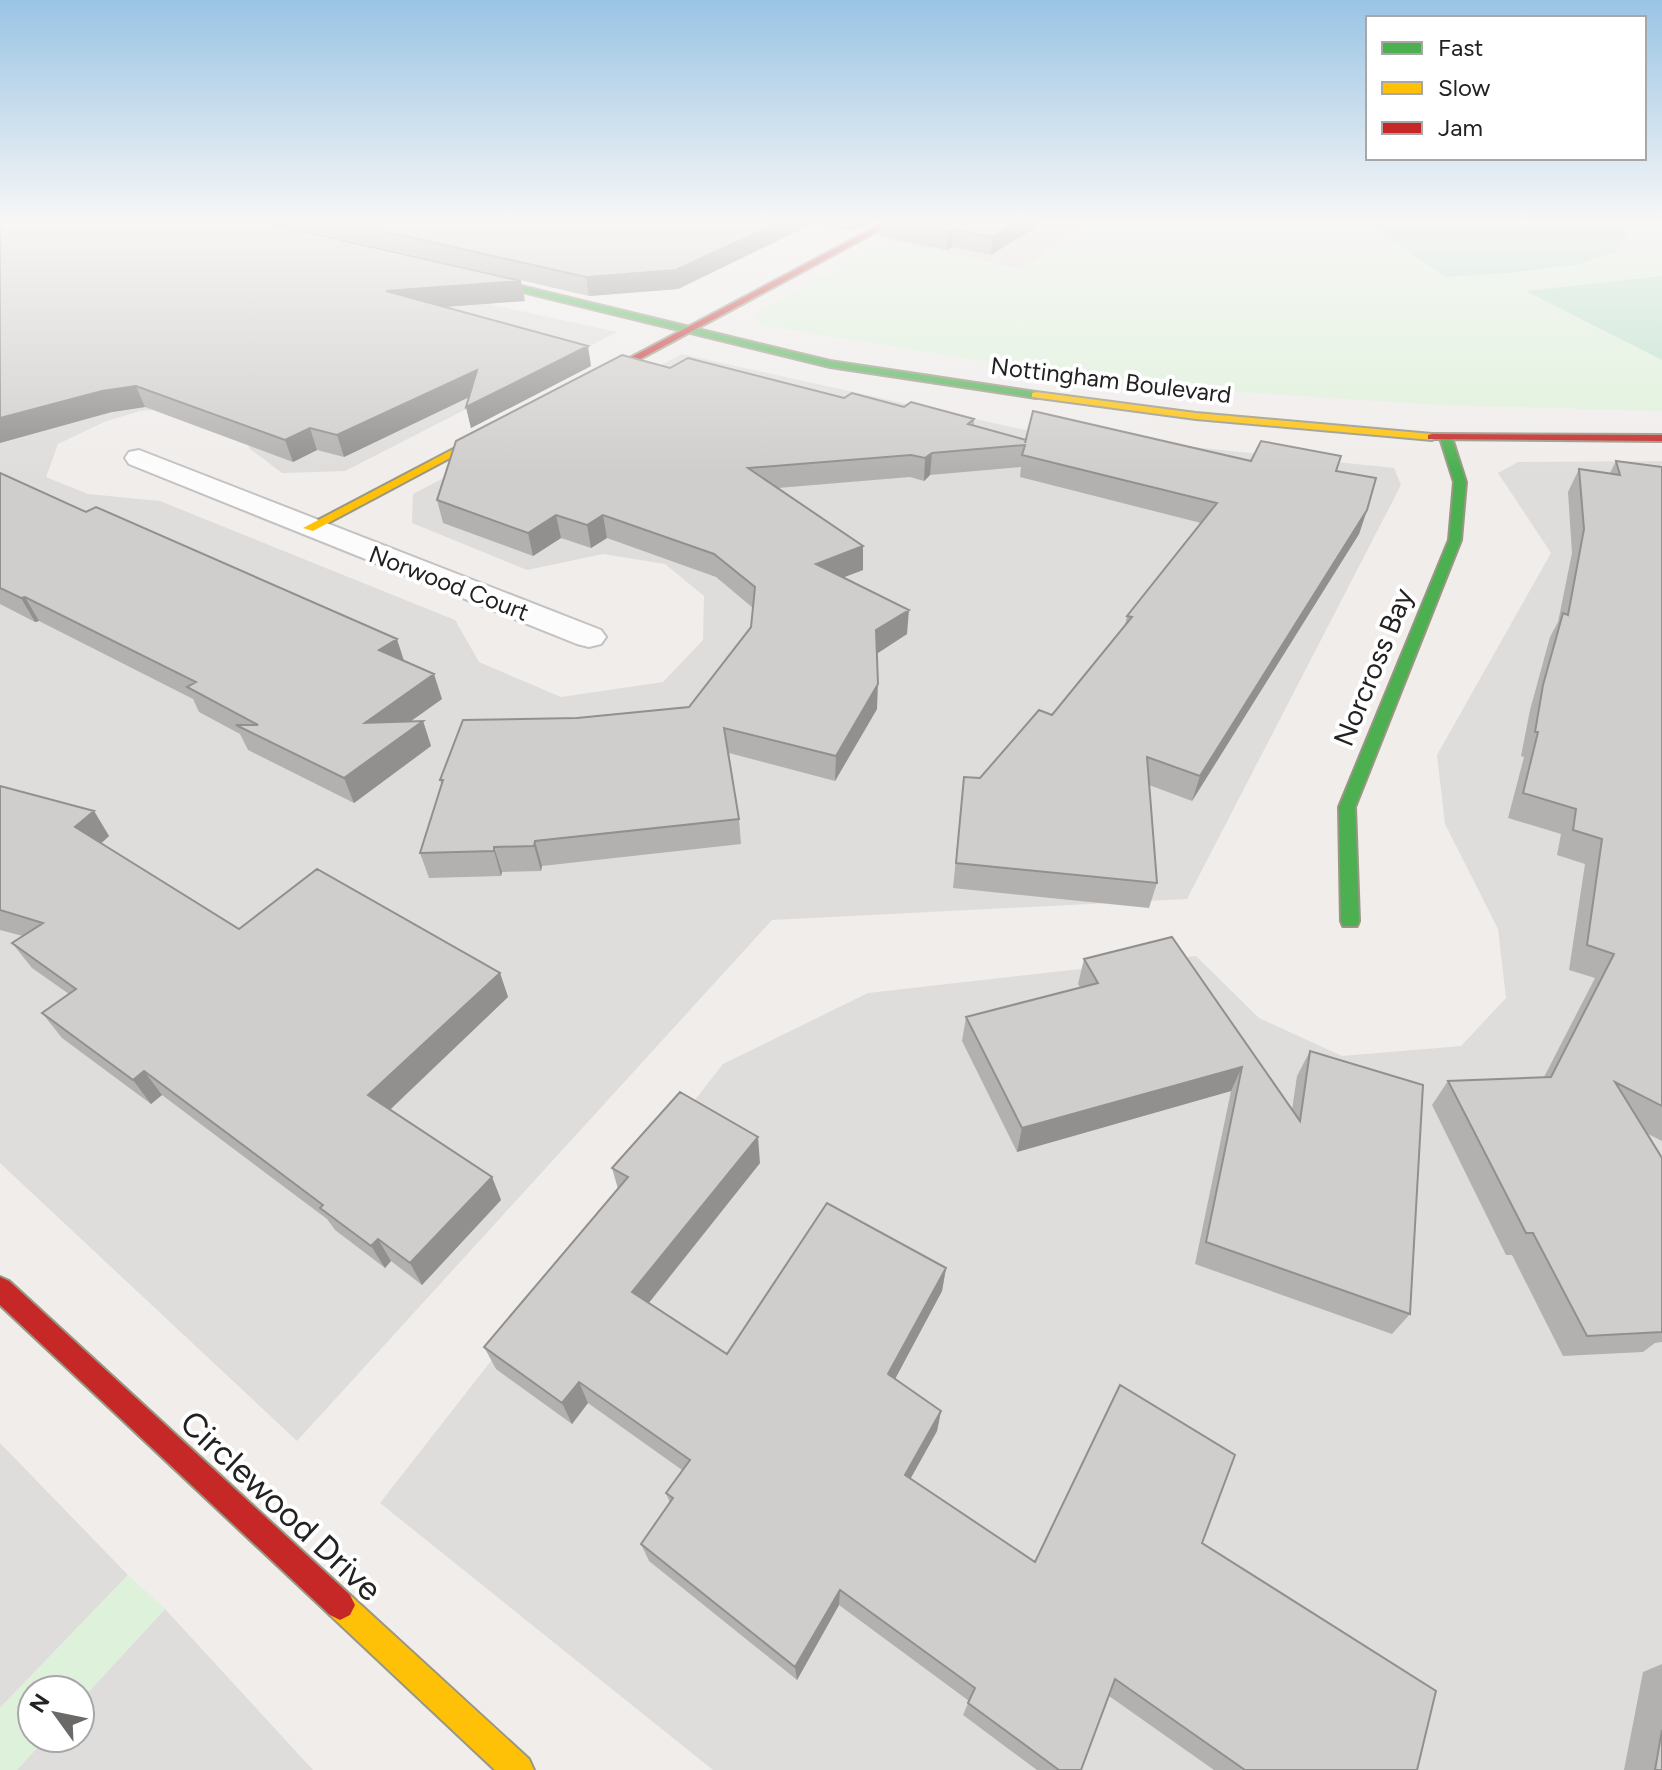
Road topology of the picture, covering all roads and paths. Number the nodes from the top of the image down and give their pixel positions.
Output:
1 (587, 306) edge
2 (736, 306) edge
3 (689, 331) junction
4 (562, 396) edge
5 (520, 418) edge
6 (1446, 438) junction
7 (1662, 438) edge
8 (139, 458) dead end
9 (309, 528) junction
10 (589, 637) dead end
11 (1350, 921) dead end
12 (0, 1289) edge
13 (518, 1770) edge

1 - 3 street, Nottingham Boulevard
2 - 3 street
3 - 4 street
3 - 6 street, Nottingham Boulevard
5 - 9 street, Norwood Court
6 - 7 street, Nottingham Boulevard
6 - 11 street, Norcross Bay
8 - 9 street, Norwood Court
9 - 10 street, Norwood Court
12 - 13 street, Circlewood Drive

